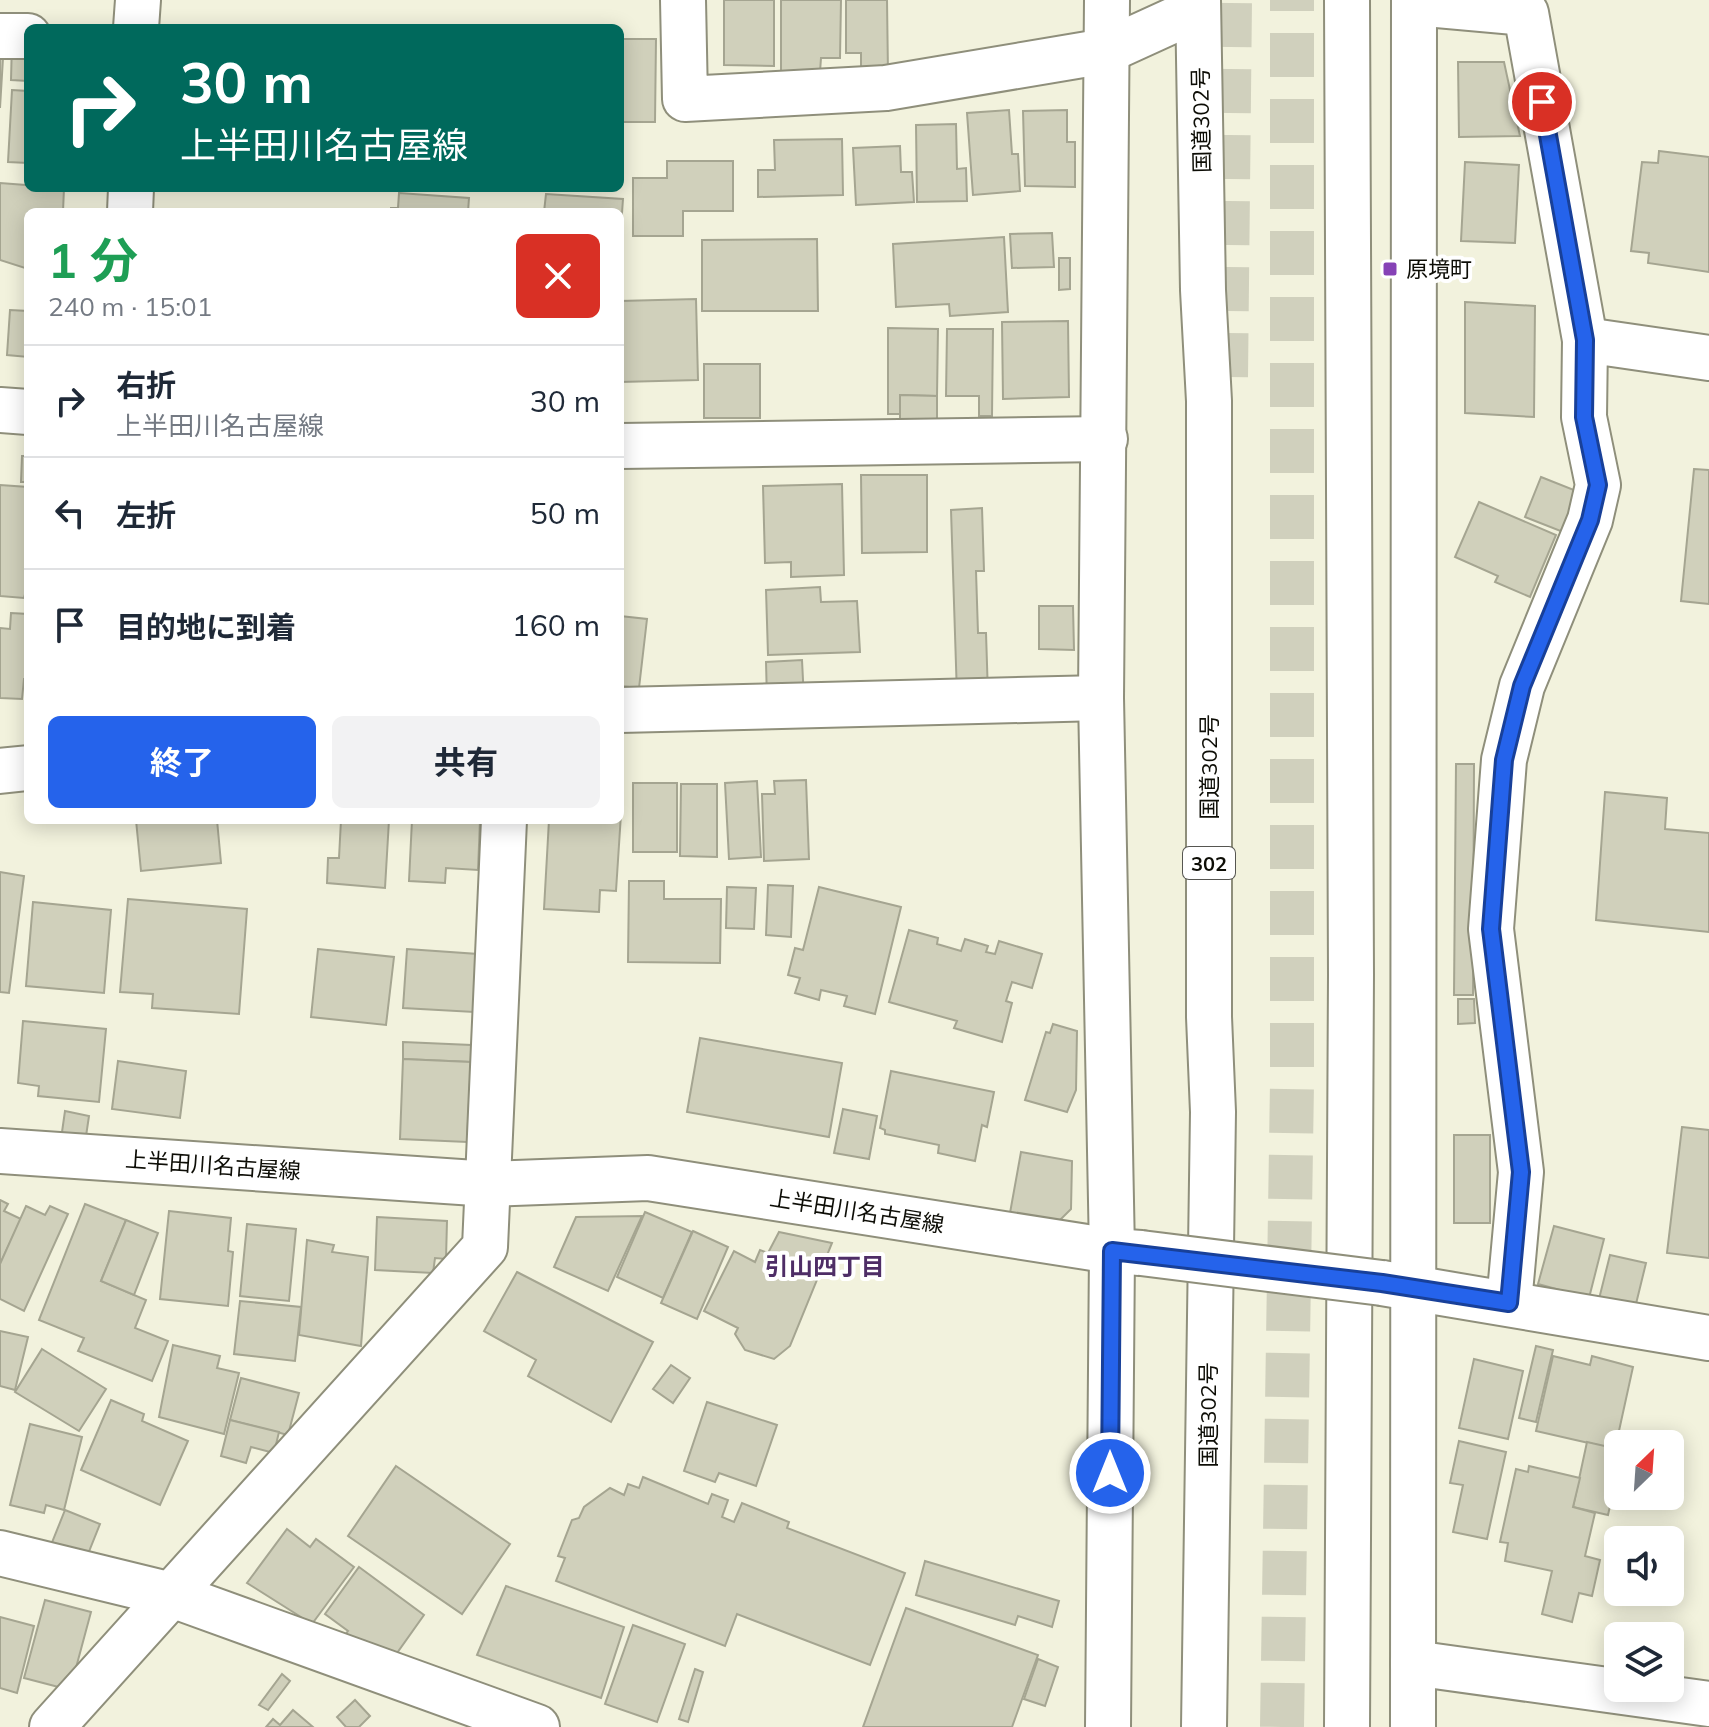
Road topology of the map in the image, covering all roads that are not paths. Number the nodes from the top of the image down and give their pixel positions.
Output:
1 (138, 0) edge
2 (683, 0) edge
3 (1107, 0) edge
4 (1347, 0) edge
5 (1414, 2) edge
6 (1198, 4) edge
7 (1531, 7) edge
8 (136, 24) edge
9 (0, 36) edge
10 (24, 36) edge
11 (1106, 51) junction
12 (1585, 340) junction
13 (1709, 358) edge
14 (0, 410) edge
15 (24, 412) edge
16 (1105, 439) junction
17 (624, 446) edge
18 (1101, 698) junction
19 (624, 710) edge
20 (24, 768) edge
21 (0, 771) edge
22 (504, 824) edge
23 (0, 1151) edge
24 (490, 1184) junction
25 (1126, 1252) junction
26 (1398, 1285) junction
27 (1509, 1303) junction
28 (1709, 1338) edge
29 (0, 1553) edge
30 (172, 1595) junction
31 (1413, 1663) junction
32 (1709, 1704) edge
33 (52, 1727) edge
34 (537, 1727) edge
35 (1108, 1727) edge
36 (1204, 1727) edge
37 (1347, 1727) edge
38 (1413, 1727) edge

1 - 8 main road
2 - 11 main road
3 - 11 main road
4 - 37 main road
5 - 7 main road
5 - 26 main road
6 - 11 main road
6 - 36 main road, 国道302号 / 302
7 - 12 main road
9 - 10 main road
11 - 16 main road
12 - 13 main road
12 - 27 main road
14 - 15 main road
16 - 17 main road
16 - 18 main road
18 - 19 main road
18 - 25 main road
20 - 21 main road
22 - 24 main road
23 - 24 main road, 上半田川名古屋線
24 - 25 main road, 上半田川名古屋線
24 - 30 main road
25 - 26 main road, 上半田川名古屋線, bridge
25 - 35 main road
26 - 27 main road, 上半田川名古屋線
26 - 31 main road
27 - 28 main road, 上半田川名古屋線
29 - 30 main road
30 - 33 main road
30 - 34 main road
31 - 32 main road
31 - 38 main road

